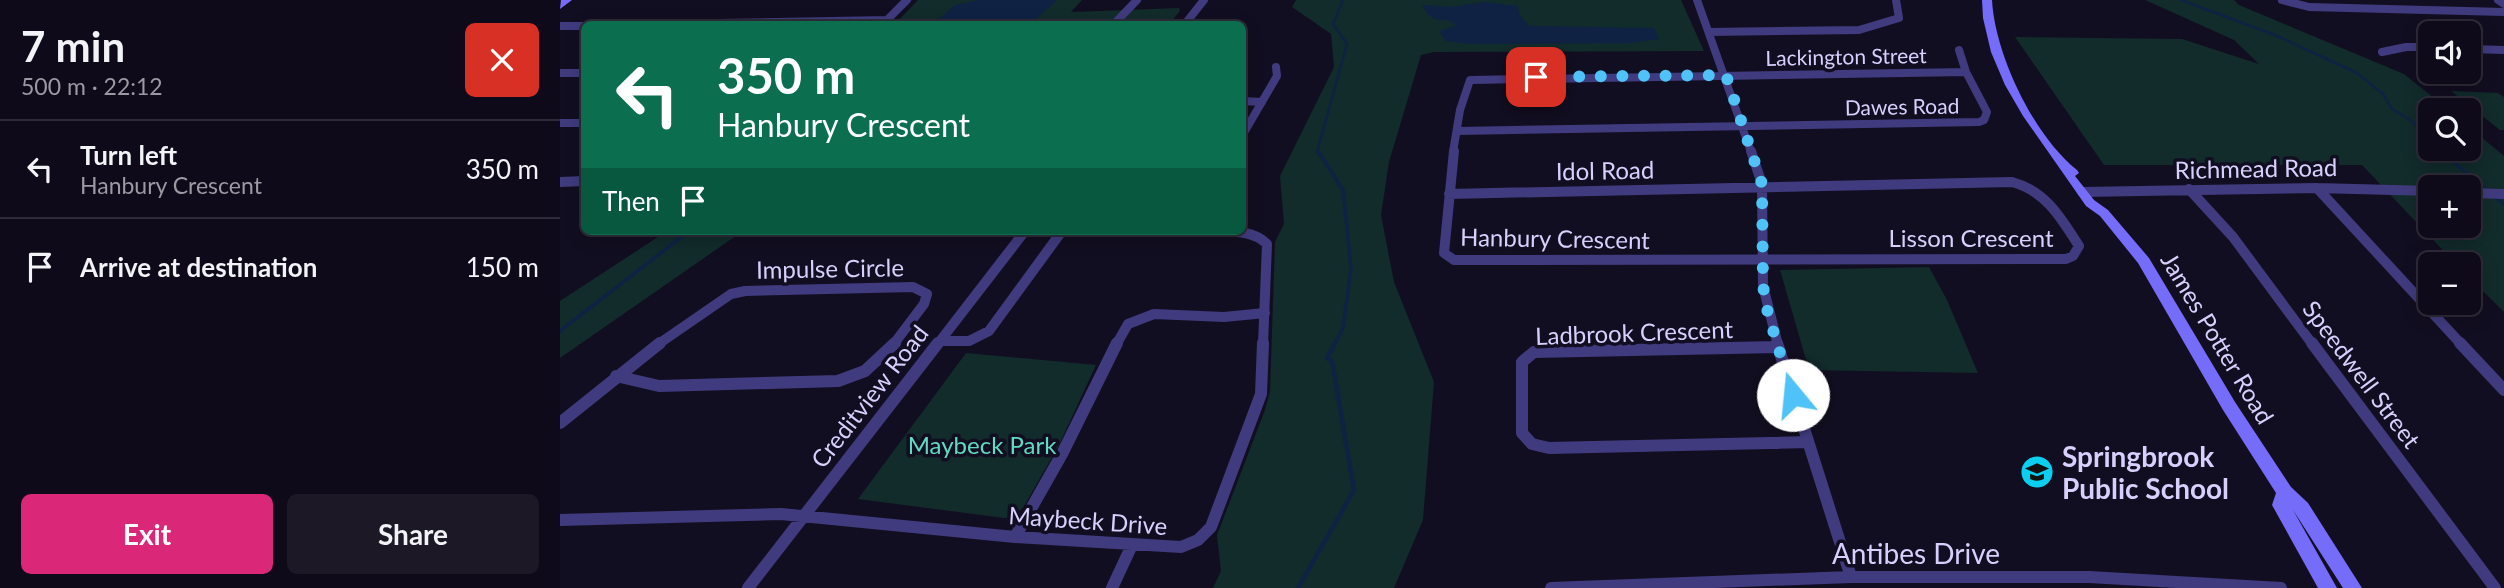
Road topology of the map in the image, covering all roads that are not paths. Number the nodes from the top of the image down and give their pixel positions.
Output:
1 (566, 0) edge
2 (907, 0) edge
3 (1137, 0) edge
4 (1204, 0) edge
5 (1697, 0) edge
6 (1896, 0) edge
7 (1987, 0) edge
8 (2282, 0) edge
9 (2498, 0) edge
10 (2504, 4) edge
11 (560, 6) edge
12 (2504, 12) edge
13 (886, 21) edge
14 (1117, 21) edge
15 (1187, 21) edge
16 (560, 26) edge
17 (581, 26) edge
18 (1709, 32) junction
19 (2418, 47) edge
20 (2481, 49) edge
21 (1959, 50) dead end
22 (2504, 50) edge
23 (2382, 52) dead end
24 (1276, 67) dead end
25 (1966, 72) junction
26 (560, 73) edge
27 (581, 73) edge
28 (1726, 75) junction
29 (1246, 101) edge
30 (1262, 102) junction
31 (581, 122) edge
32 (560, 123) edge
33 (1742, 125) junction
34 (1246, 129) edge
35 (1458, 131) junction
36 (581, 181) edge
37 (560, 182) edge
38 (1763, 187) junction
39 (2317, 188) junction
40 (2189, 189) junction
41 (2418, 191) edge
42 (2087, 192) junction
43 (2481, 193) edge
44 (1449, 194) junction
45 (2504, 194) edge
46 (1246, 234) edge
47 (1022, 235) edge
48 (1059, 235) edge
49 (1762, 258) junction
50 (1265, 313) junction
51 (940, 341) junction
52 (1778, 347) junction
53 (616, 376) junction
54 (2504, 390) edge
55 (560, 423) edge
56 (1808, 442) junction
57 (2285, 492) junction
58 (804, 516) junction
59 (560, 520) edge
60 (1015, 537) junction
61 (1132, 545) junction
62 (1851, 577) junction
63 (2133, 584) edge
64 (748, 588) edge
65 (1112, 588) edge
66 (1551, 588) edge
67 (2281, 588) edge
68 (2328, 588) edge
69 (2353, 588) edge
70 (2495, 588) edge

1 - 11 main road
2 - 13 street
3 - 14 street
4 - 15 street
5 - 18 street
6 - 18 street
7 - 42 main road, James Potter Road
8 - 12 street
9 - 10 street
16 - 17 street
18 - 28 street
19 - 23 street
20 - 22 street
21 - 25 street, Dawes Road
24 - 30 street
25 - 28 street, Lackington Street
25 - 33 street, Dawes Road
26 - 27 street
28 - 33 street
28 - 35 street, Hanbury Crescent
29 - 30 street
30 - 34 street
31 - 32 street
33 - 35 street
33 - 38 street
35 - 44 street, Hanbury Crescent
36 - 37 street
38 - 44 street, Idol Road
38 - 49 street
38 - 49 street, Lisson Crescent
39 - 40 street, Richmead Road
39 - 41 street, Richmead Road
39 - 54 street
40 - 42 street, Richmead Road
40 - 70 street, Speedwell Street
42 - 57 main road, James Potter Road
43 - 45 street
44 - 49 street, Hanbury Crescent
46 - 50 street, Maybeck Drive
47 - 51 street, Creditview Road
48 - 51 street
49 - 52 street
50 - 60 street
50 - 61 street, Maybeck Drive
51 - 58 street, Creditview Road
52 - 56 street
52 - 56 street, Ladbrook Crescent
53 - 53 street, Impulse Circle
53 - 55 street, Impulse Circle
56 - 62 street
57 - 68 main road, James Potter Road
57 - 69 main road, James Potter Road
58 - 59 street, Maybeck Drive
58 - 60 street, Maybeck Drive
58 - 64 street, Creditview Road
60 - 61 street, Maybeck Drive
61 - 65 street
62 - 63 street, Antibes Drive
62 - 66 street, Antibes Drive
63 - 67 street, Antibes Drive

